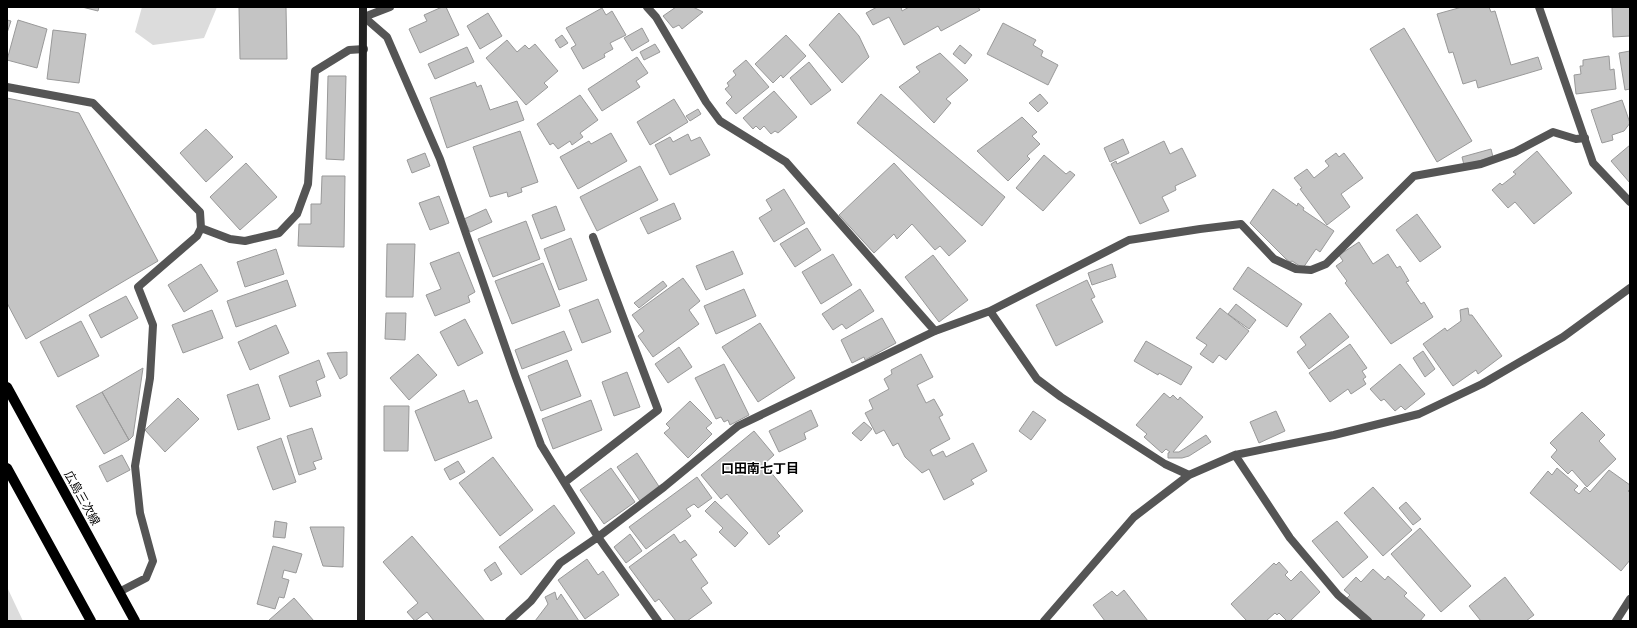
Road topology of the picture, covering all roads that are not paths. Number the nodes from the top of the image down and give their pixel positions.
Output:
1 (363, 7) edge
2 (390, 7) edge
3 (647, 7) edge
4 (1539, 7) edge
5 (364, 16) junction
6 (364, 49) junction
7 (7, 86) edge
8 (1585, 138) junction
9 (1630, 202) edge
10 (201, 228) junction
11 (593, 237) dead end
12 (1630, 288) edge
13 (990, 311) junction
14 (935, 331) junction
15 (7, 387) edge
16 (1235, 455) junction
17 (7, 468) edge
18 (1189, 475) junction
19 (565, 482) junction
20 (598, 537) junction
21 (119, 592) junction
22 (1630, 599) edge
23 (91, 621) edge
24 (135, 621) edge
25 (361, 621) edge
26 (509, 621) edge
27 (658, 621) edge
28 (1044, 621) edge
29 (1368, 621) edge
30 (1616, 621) edge

1 - 5 street
2 - 5 street
3 - 14 street
4 - 8 street
5 - 6 street
5 - 19 street
6 - 10 street
6 - 25 street
7 - 10 street
8 - 9 street
8 - 13 street
10 - 21 street
11 - 19 street
12 - 16 street
13 - 14 street
13 - 18 street
14 - 20 street
15 - 21 main road, 広島三次線
16 - 18 street
16 - 29 street
17 - 23 main road
18 - 28 street
19 - 20 street
20 - 26 street
20 - 27 street
21 - 24 main road, 広島三次線
22 - 30 street

